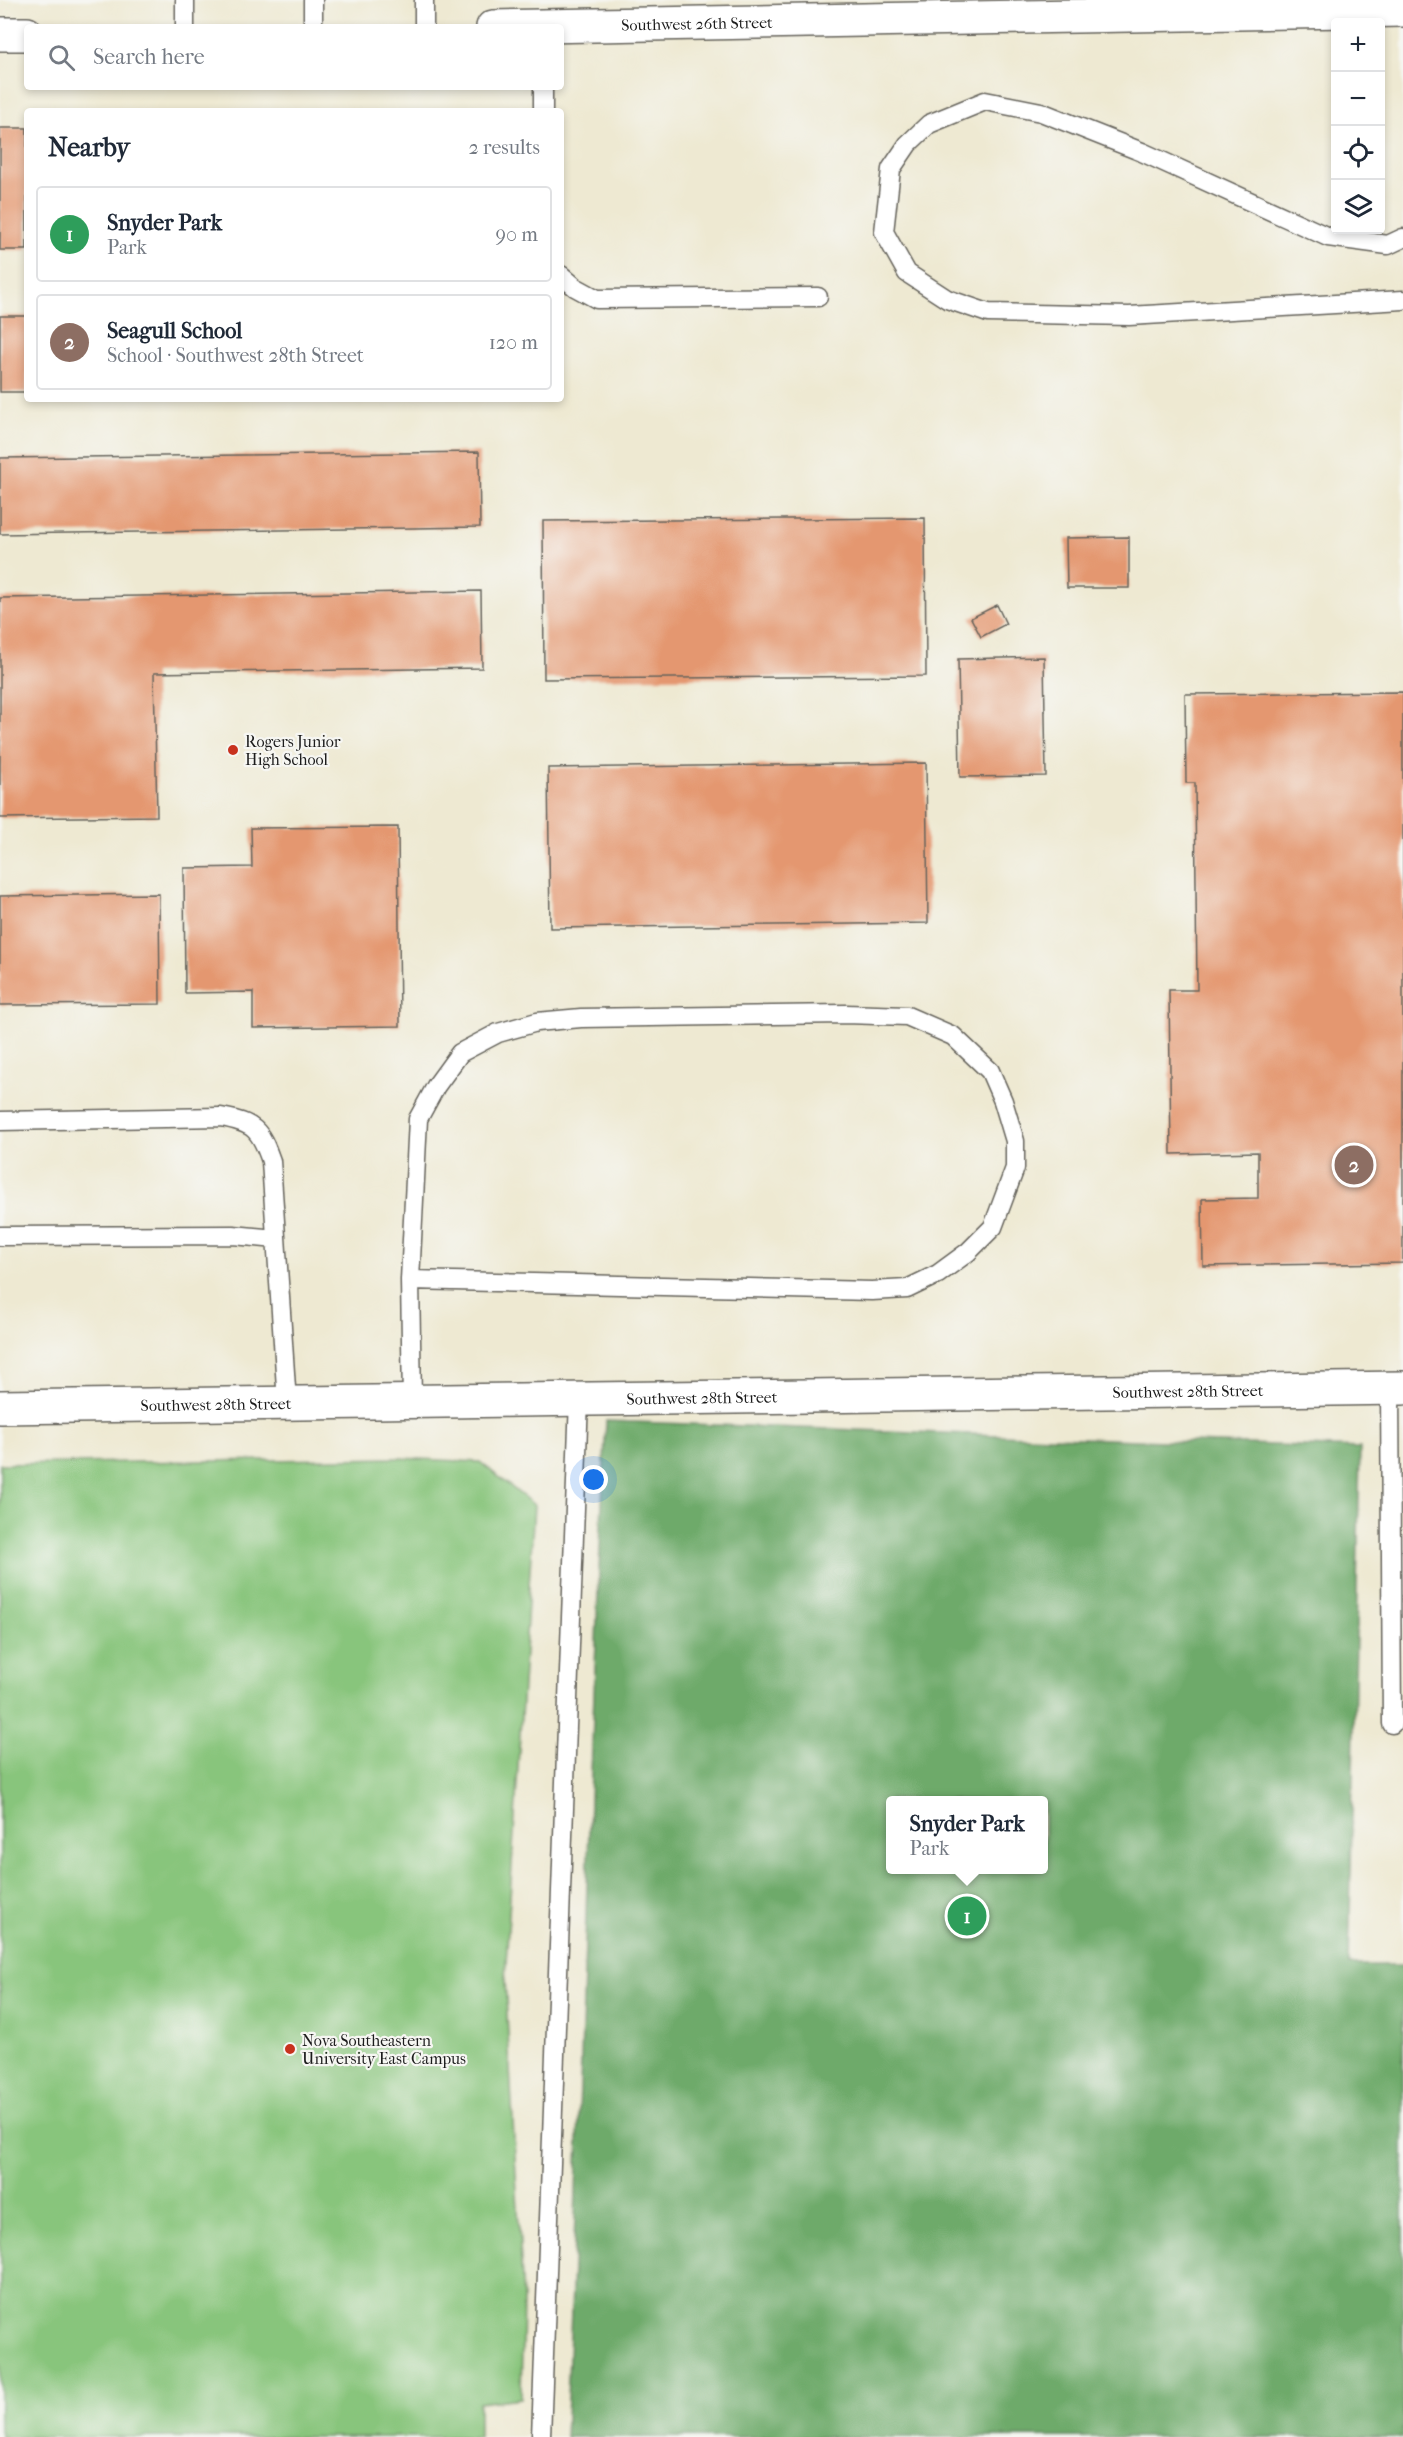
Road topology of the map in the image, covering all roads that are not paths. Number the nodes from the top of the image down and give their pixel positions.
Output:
1 (185, 0) edge
2 (313, 0) edge
3 (424, 0) edge
4 (536, 0) edge
5 (1403, 10) edge
6 (185, 24) edge
7 (313, 24) edge
8 (424, 24) edge
9 (536, 24) edge
10 (564, 27) edge
11 (0, 34) edge
12 (24, 34) edge
13 (543, 90) edge
14 (543, 108) edge
15 (1403, 238) edge
16 (564, 278) edge
17 (818, 297) dead end
18 (1403, 300) edge
19 (0, 1121) edge
20 (0, 1236) edge
21 (276, 1239) junction
22 (410, 1280) junction
23 (1397, 1388) edge
24 (579, 1399) junction
25 (412, 1401) junction
26 (287, 1403) junction
27 (0, 1407) edge
28 (1392, 1724) dead end
29 (541, 2437) edge

1 - 6 lane
2 - 7 lane
3 - 8 lane
4 - 9 street
5 - 10 street, Southwest 26th Street
11 - 12 street
13 - 14 lane
15 - 18 lane
16 - 17 lane
19 - 21 lane
20 - 21 lane
21 - 26 lane
22 - 22 lane
22 - 25 lane
23 - 24 street, Southwest 28th Street
23 - 28 lane
24 - 25 street, Southwest 28th Street
24 - 29 lane
25 - 26 street, Southwest 28th Street
26 - 27 street, Southwest 28th Street

